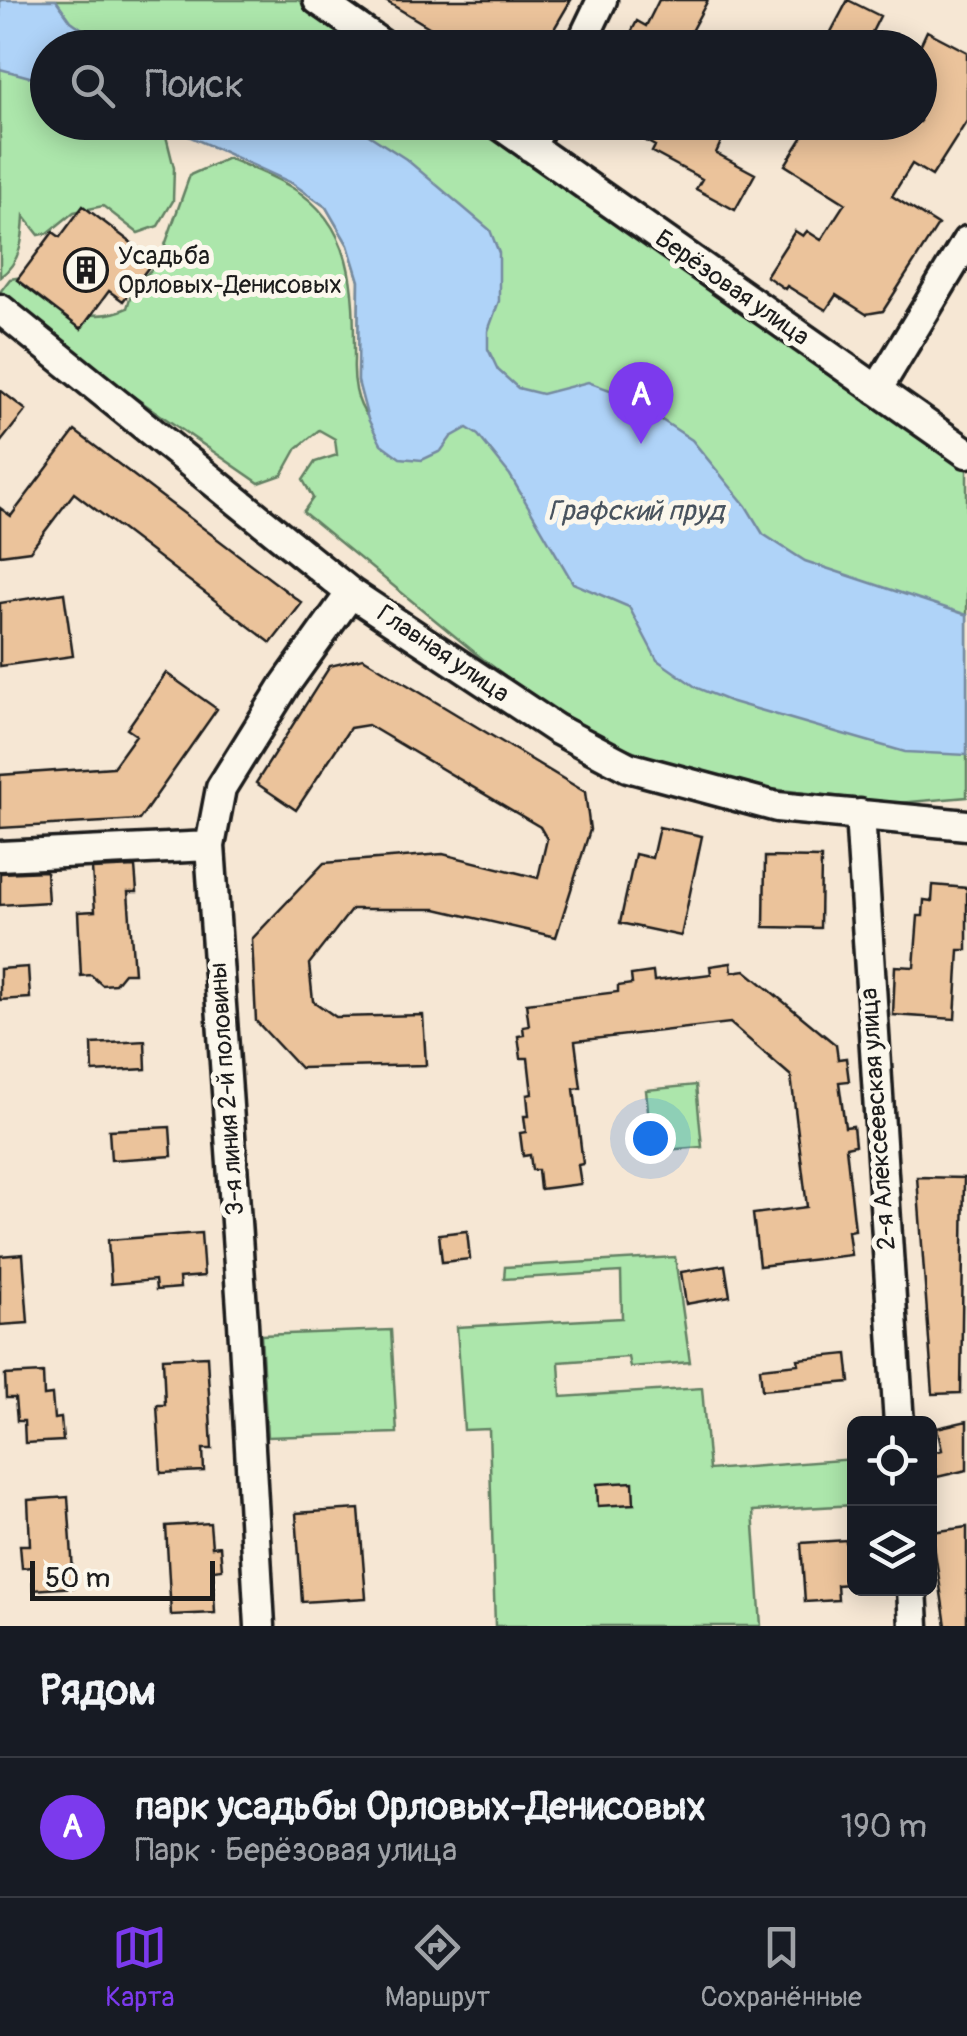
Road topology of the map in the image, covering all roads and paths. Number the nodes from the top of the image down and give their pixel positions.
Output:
1 (318, 0) edge
2 (602, 0) edge
3 (361, 30) edge
4 (588, 30) edge
5 (544, 140) edge
6 (967, 242) edge
7 (0, 309) edge
8 (877, 390) junction
9 (967, 454) edge
10 (352, 593) junction
11 (860, 814) junction
12 (967, 825) edge
13 (210, 846) junction
14 (0, 856) edge
15 (898, 1416) edge
16 (912, 1596) edge
17 (260, 1626) edge
18 (914, 1626) edge

1 - 3 street
2 - 4 street
5 - 8 street, Берёзовая улица
6 - 8 street
7 - 10 street, Главная улица
8 - 9 street, Берёзовая улица
10 - 11 street, Главная улица
10 - 13 street, 3-я линия 2-й половины
11 - 12 street, Главная улица
11 - 15 street, 2-я Алексеевская улица
13 - 14 street
13 - 17 street, 3-я линия 2-й половины
16 - 18 street

